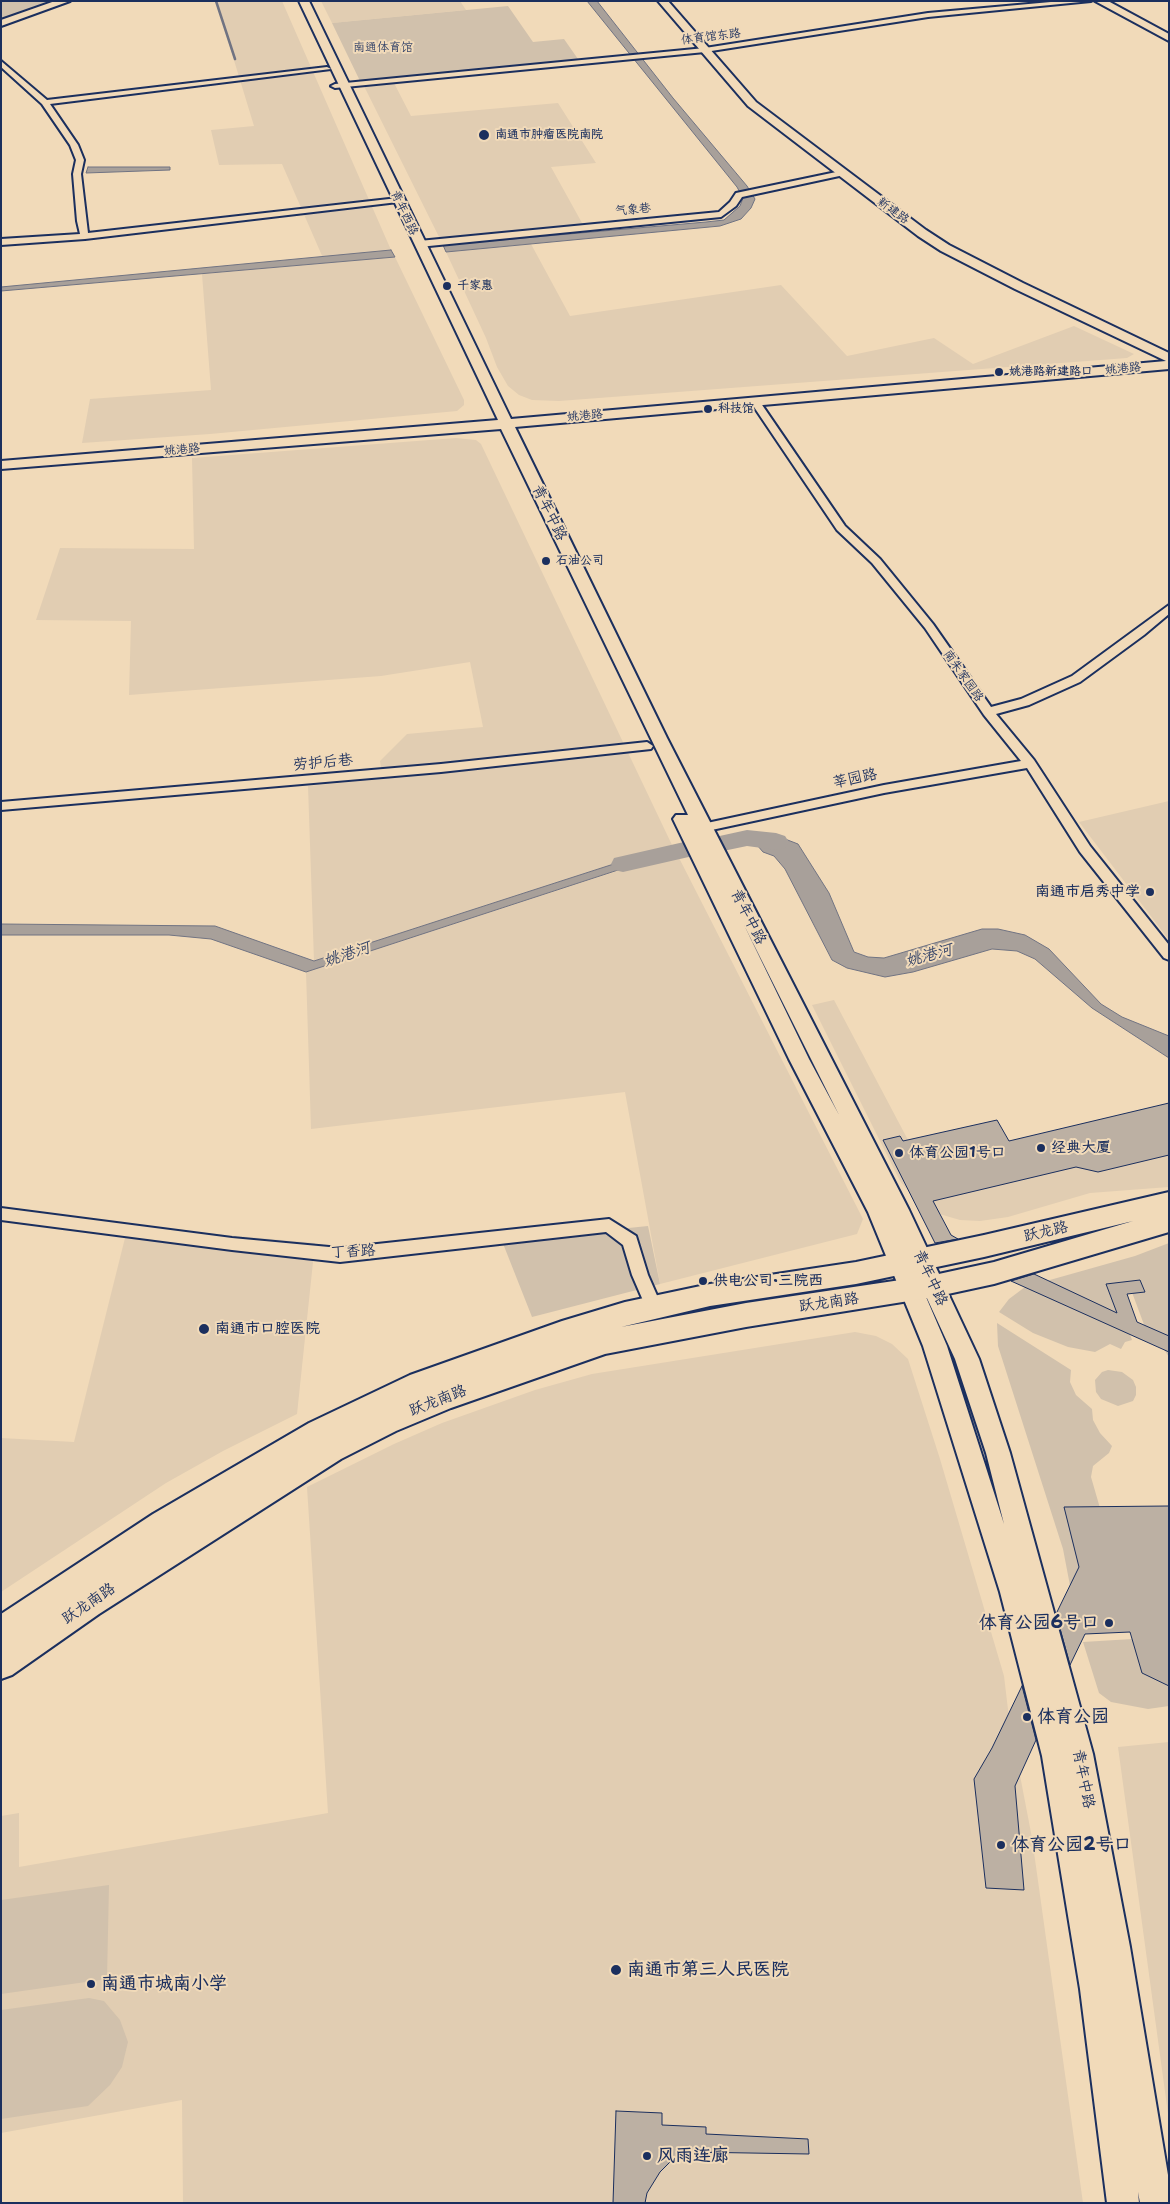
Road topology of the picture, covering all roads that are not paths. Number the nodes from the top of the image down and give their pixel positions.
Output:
1 (65, 1) edge
2 (295, 1) edge
3 (304, 1) edge
4 (662, 1) edge
5 (1088, 1) edge
6 (1100, 1) edge
7 (1, 23) edge
8 (1169, 38) edge
9 (705, 50) junction
10 (1, 63) edge
11 (327, 69) junction
12 (339, 86) junction
13 (45, 102) junction
14 (840, 173) junction
15 (394, 200) junction
16 (85, 236) junction
17 (1, 242) edge
18 (419, 244) junction
19 (1169, 360) edge
20 (1169, 365) edge
21 (469, 375) dead end
22 (755, 401) junction
23 (494, 418) junction
24 (1, 460) edge
25 (1, 465) edge
26 (1169, 608) edge
27 (988, 712) junction
28 (647, 746) junction
29 (1030, 763) junction
30 (1, 806) edge
31 (695, 829) junction
32 (1169, 955) edge
33 (1169, 1202) edge
34 (1, 1214) edge
35 (1169, 1221) edge
36 (911, 1260) junction
37 (923, 1288) junction
38 (654, 1307) junction
39 (1, 1632) edge
40 (1, 1664) edge
41 (1123, 2203) edge
42 (1156, 2203) edge

1 - 7 main road
2 - 11 main road, 青年西路
3 - 12 main road, 青年西路
4 - 9 main road, 新建路
5 - 9 street, 体育馆东路
6 - 8 main road
9 - 12 street, 体育馆东路
9 - 14 main road, 新建路
10 - 13 street
11 - 12 main road, 青年西路
11 - 13 street
12 - 15 main road, 青年西路
13 - 16 street
14 - 18 street, 气象巷
14 - 19 main road, 新建路
15 - 16 street
15 - 18 main road, 青年西路
15 - 21 main road, 青年西路
16 - 17 street
18 - 23 main road, 青年西路
19 - 23 main road, 姚港路
20 - 22 main road, 姚港路
22 - 23 main road, 姚港路
22 - 27 street, 南朱家园路
23 - 24 main road, 姚港路
23 - 25 main road, 姚港路
23 - 28 main road, 青年中路
23 - 31 main road, 青年中路
26 - 27 street
27 - 29 street, 南朱家园路
28 - 30 street, 劳护后巷
28 - 31 main road, 青年中路
29 - 31 street, 莘园路
29 - 32 street, 南朱家园路
31 - 36 main road, 青年中路
33 - 36 main road, 跃龙路
34 - 38 street, 丁香路
35 - 37 main road, 跃龙路
36 - 37 main road, 青年中路
36 - 38 main road, 跃龙南路
37 - 40 main road, 跃龙南路
37 - 41 main road, 青年中路
37 - 42 main road, 青年中路
38 - 39 main road, 跃龙南路

